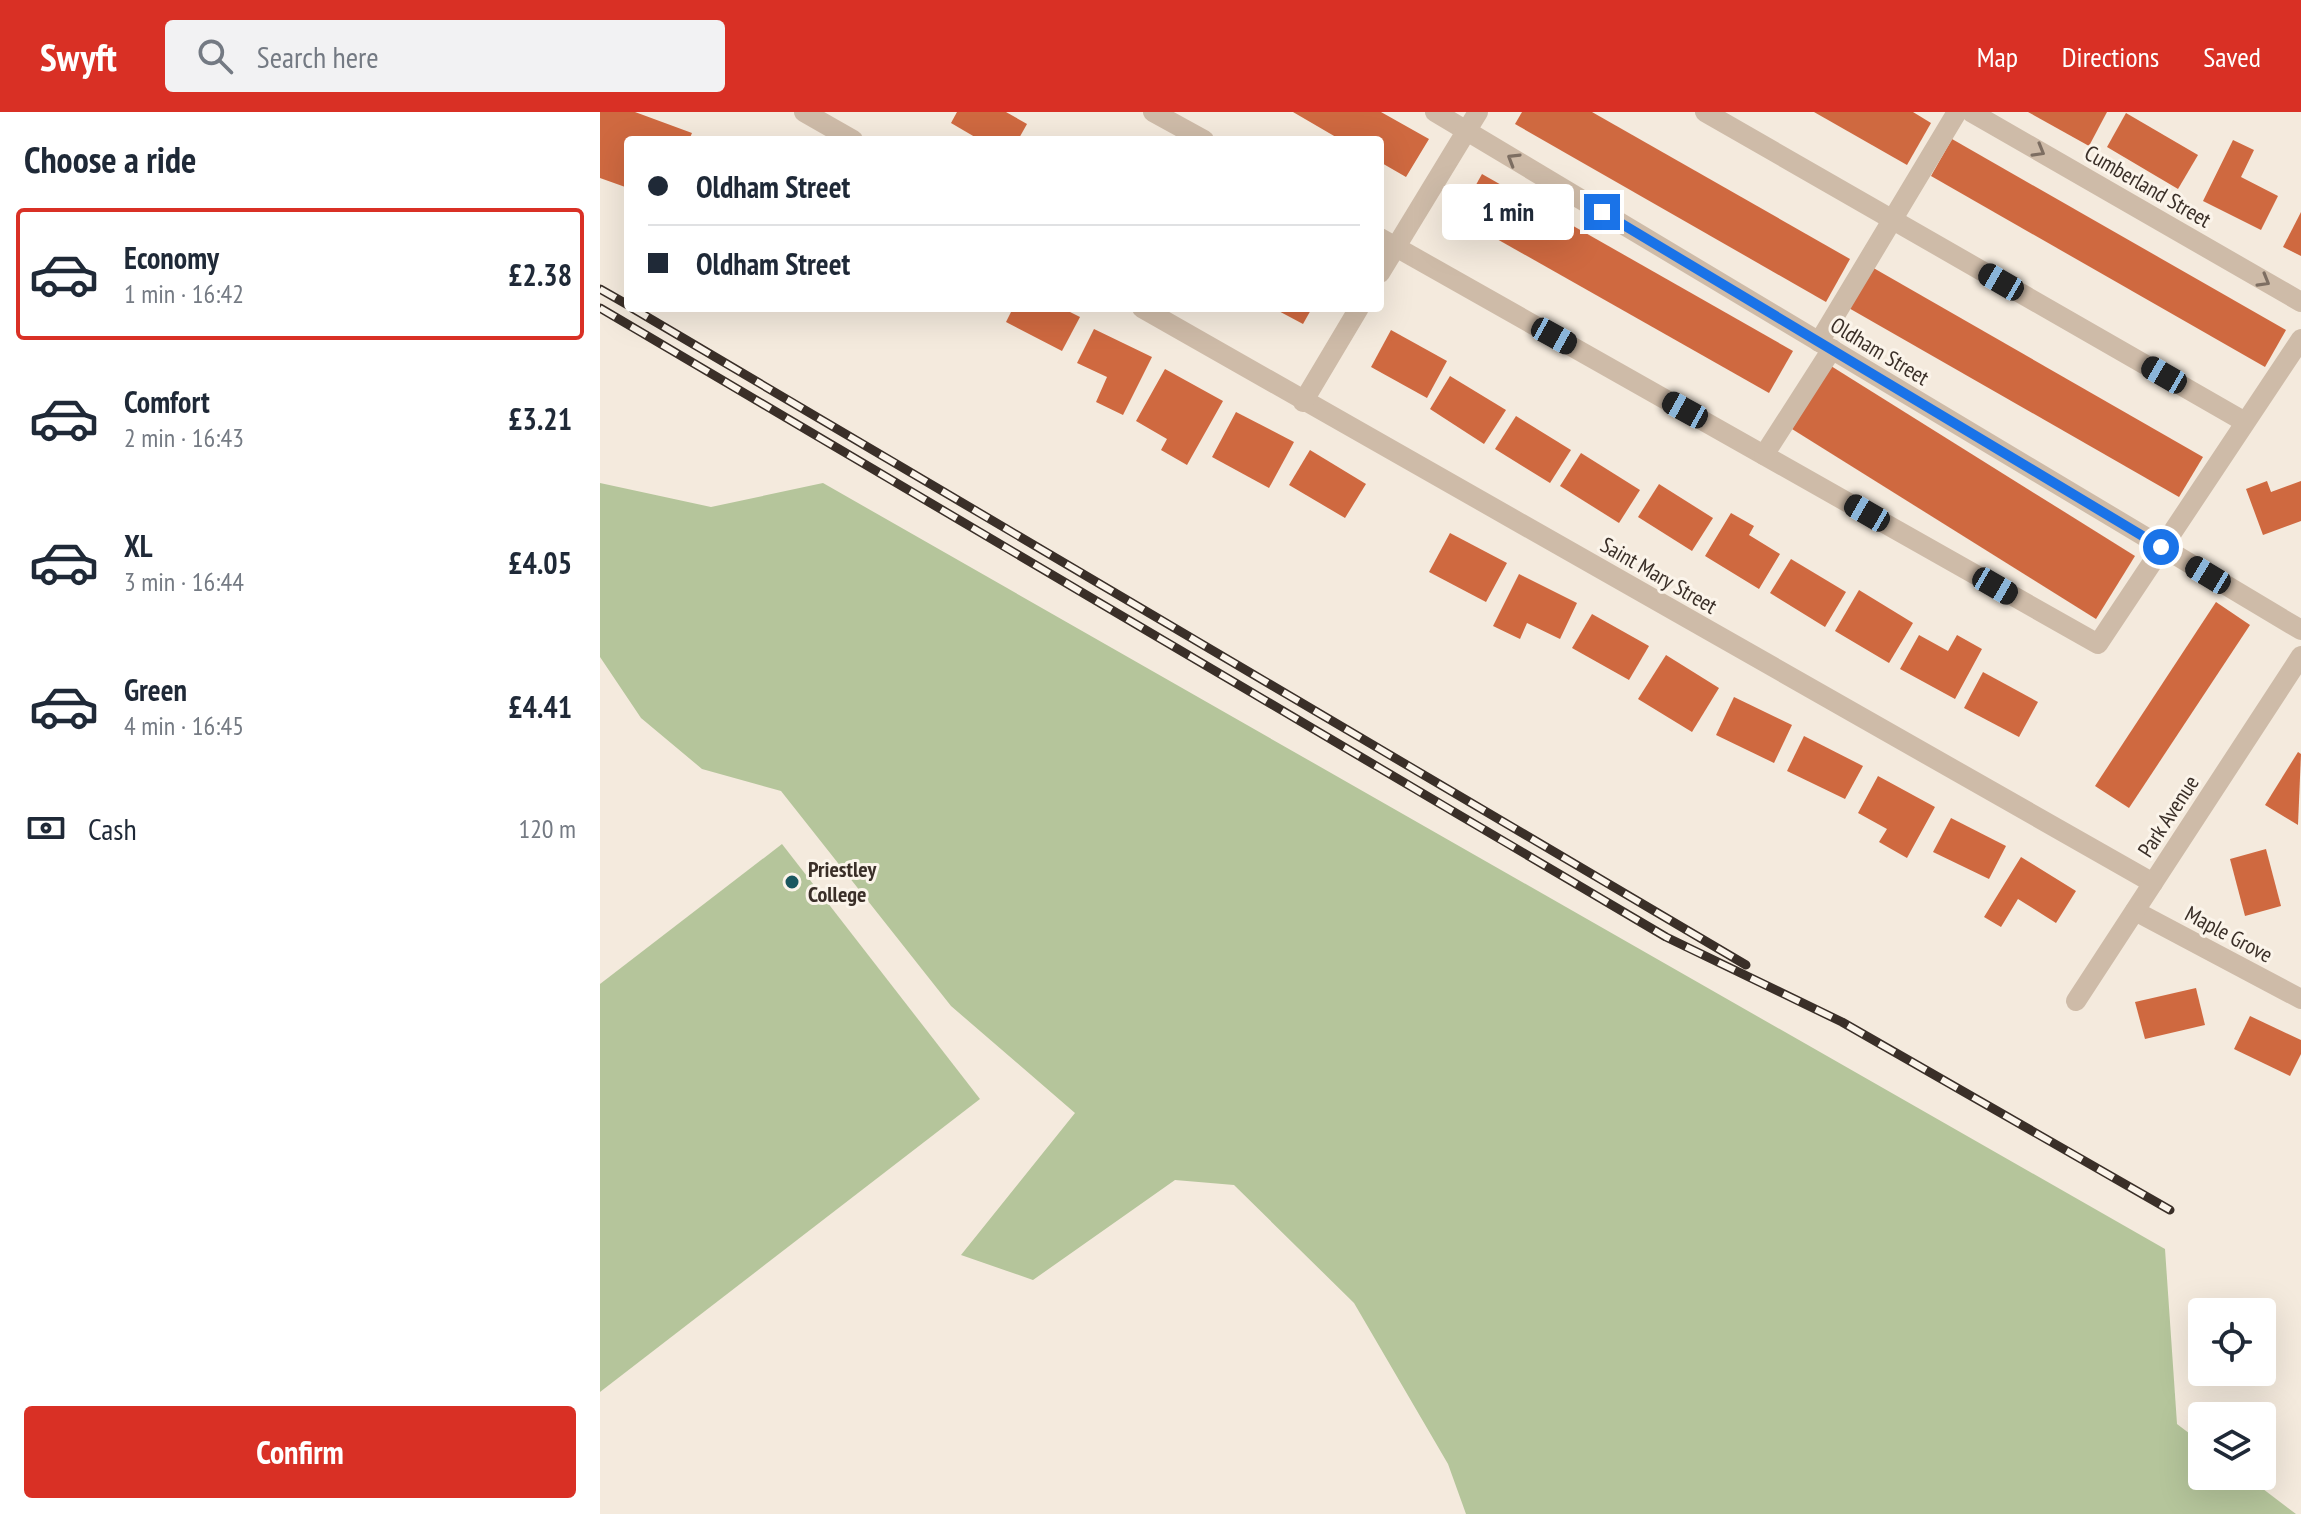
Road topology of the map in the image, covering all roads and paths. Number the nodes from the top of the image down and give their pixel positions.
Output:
1 (804, 112) edge
2 (1153, 112) edge
3 (1435, 112) edge
4 (1478, 112) edge
5 (1705, 112) edge
6 (1957, 112) edge
7 (1971, 112) edge
8 (1467, 131) junction
9 (846, 136) edge
10 (1197, 136) edge
11 (1893, 220) junction
12 (1388, 242) edge
13 (2301, 302) edge
14 (1149, 312) edge
15 (1357, 312) edge
16 (2301, 339) edge
17 (1825, 345) junction
18 (1303, 402) junction
19 (2245, 422) junction
20 (1764, 455) junction
21 (2161, 547) junction
22 (2301, 630) edge
23 (2301, 656) edge
24 (2153, 883) junction
25 (2135, 911) junction
26 (2301, 999) edge
27 (2076, 1001) dead end

1 - 9 street
2 - 10 street
3 - 8 street, Oldham Street
4 - 8 street
5 - 11 street
6 - 11 street
7 -> 13 street, Cumberland Street
8 - 12 street
17 -> 8 street, Oldham Street
11 - 17 street
11 - 19 street
12 - 20 street
14 - 18 street, Saint Mary Street
15 - 18 street
16 - 19 street
17 - 20 street
17 - 21 street, Oldham Street
18 - 24 street, Saint Mary Street
19 - 21 street
20 - 21 street
21 - 22 street, Oldham Street
23 - 24 street, Park Avenue
24 - 25 street, Park Avenue
25 - 26 street, Maple Grove
25 - 27 street, Park Avenue

